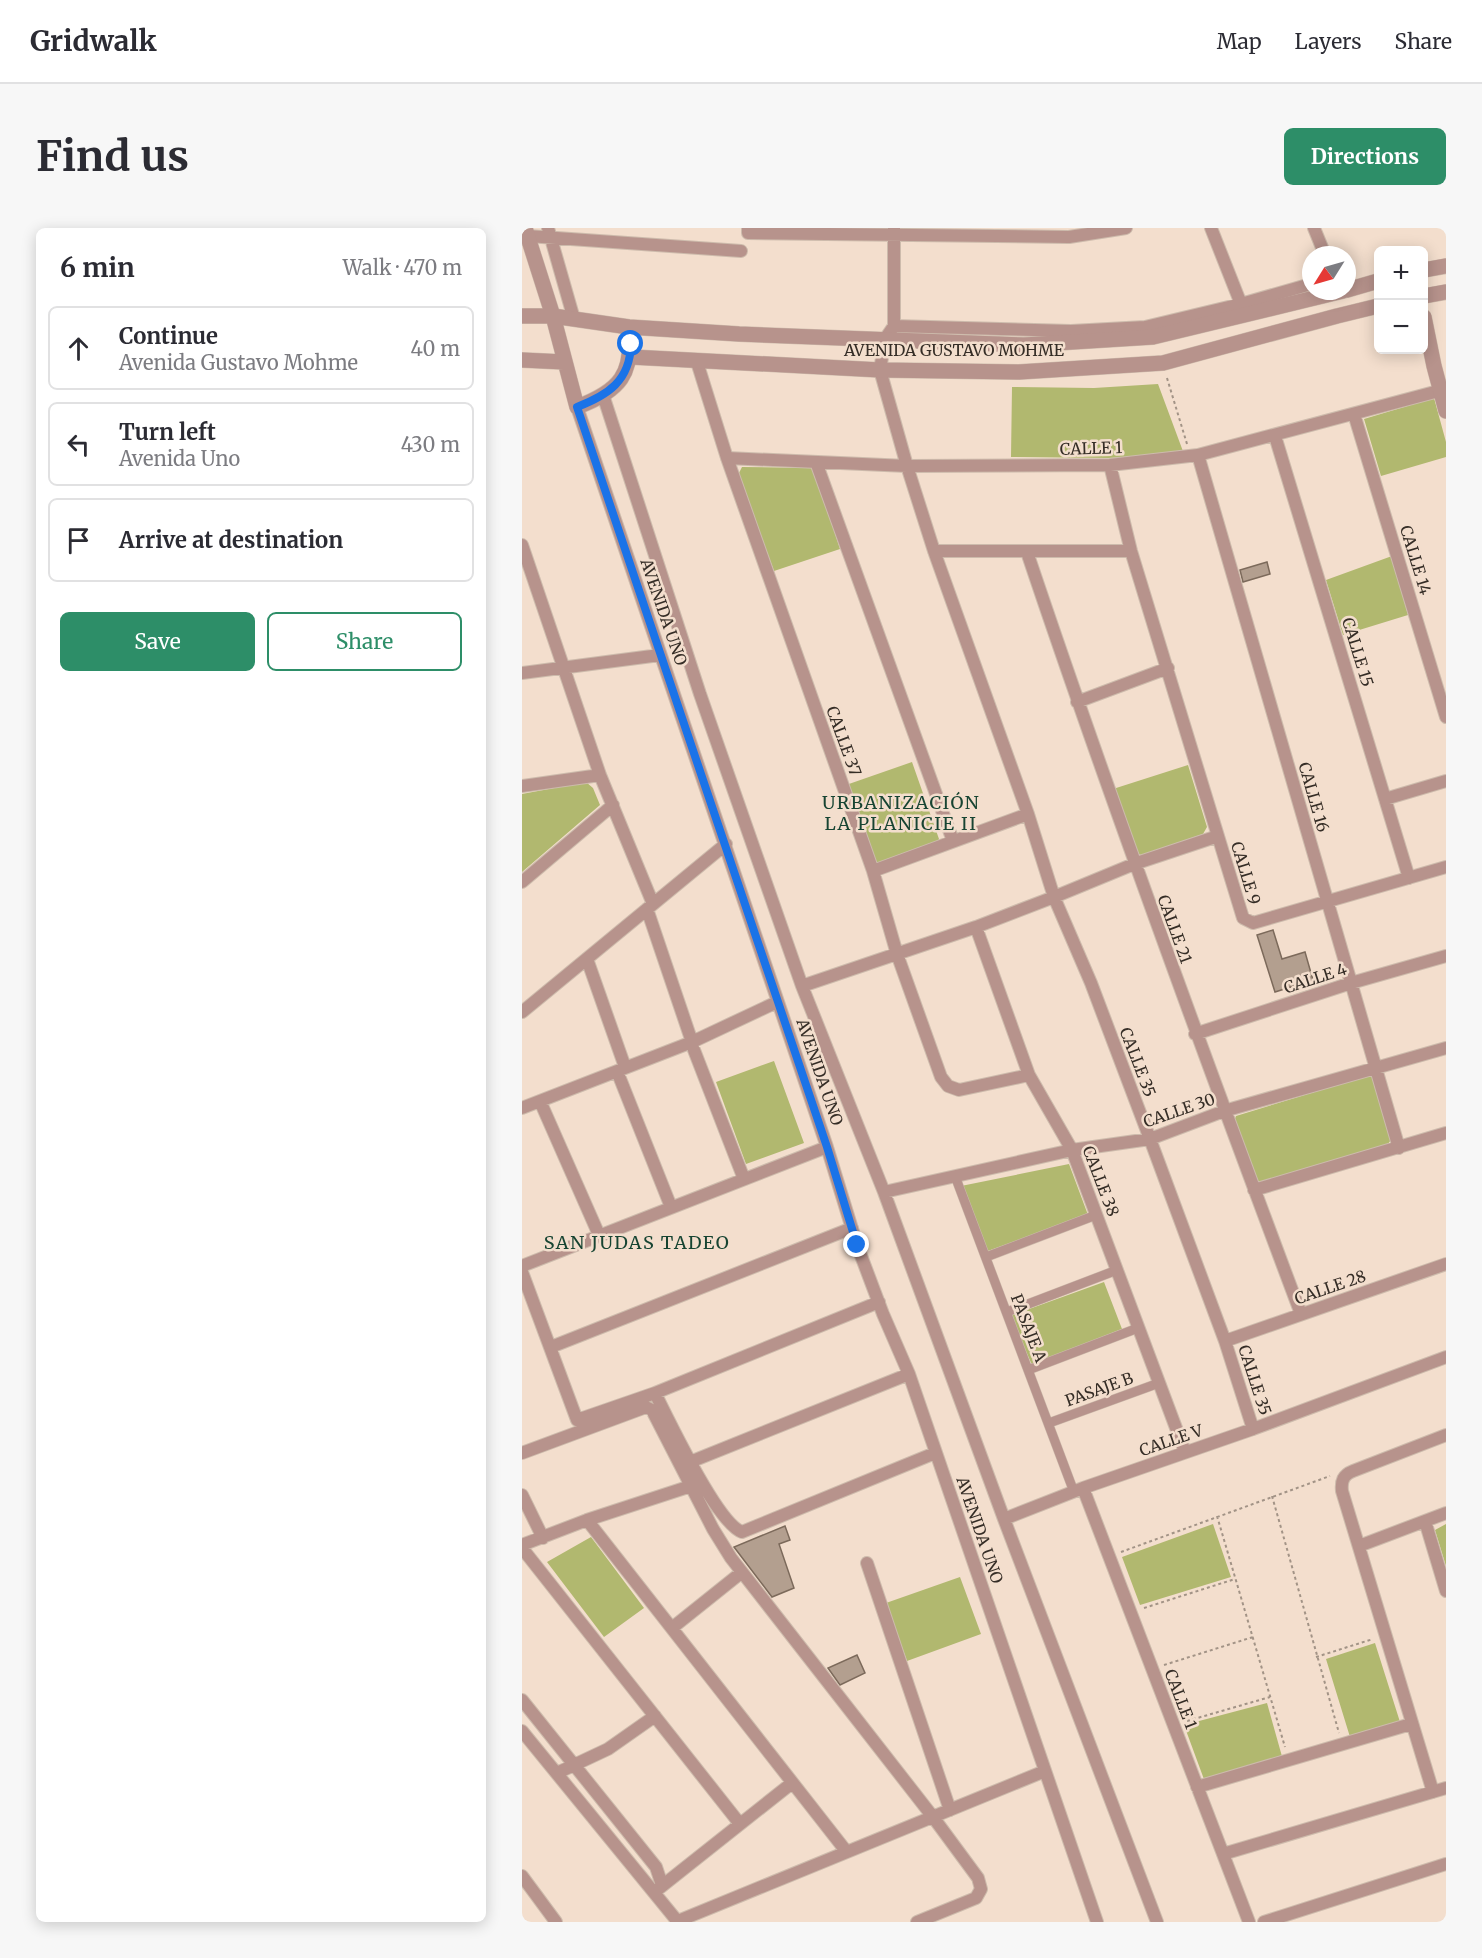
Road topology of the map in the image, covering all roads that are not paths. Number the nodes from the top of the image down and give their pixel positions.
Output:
1 (748, 228) edge
2 (1126, 228) edge
3 (1211, 228) edge
4 (1314, 228) edge
5 (893, 231) edge
6 (526, 232) edge
7 (549, 233) edge
8 (1321, 246) edge
9 (741, 251) dead end
10 (1446, 266) edge
11 (1428, 269) edge
12 (1374, 282) edge
13 (1302, 287) edge
14 (1356, 287) edge
15 (1446, 292) edge
16 (1428, 296) edge
17 (1308, 300) edge
18 (1241, 304) junction
19 (1374, 307) edge
20 (522, 316) edge
21 (553, 316) junction
22 (574, 319) junction
23 (894, 326) junction
24 (629, 327) junction
25 (1428, 331) edge
26 (885, 339) junction
27 (631, 357) junction
28 (522, 360) edge
29 (564, 362) junction
30 (697, 362) junction
31 (880, 370) junction
32 (1443, 389) edge
33 (603, 395) junction
34 (577, 407) junction
35 (1446, 411) edge
36 (1354, 414) junction
37 (1275, 436) junction
38 (1195, 455) junction
39 (727, 458) junction
40 (816, 462) junction
41 (1110, 465) junction
42 (907, 466) junction
43 (522, 545) edge
44 (934, 551) junction
45 (1131, 551) junction
46 (1027, 552) junction
47 (526, 568) edge
48 (660, 655) junction
49 (563, 667) junction
50 (1168, 668) junction
51 (522, 673) edge
52 (1077, 702) junction
53 (1446, 717) edge
54 (600, 775) junction
55 (1446, 781) edge
56 (522, 786) edge
57 (1385, 799) junction
58 (613, 805) junction
59 (1028, 814) junction
60 (1218, 836) junction
61 (953, 841) junction
62 (726, 844) junction
63 (1134, 864) junction
64 (1446, 867) edge
65 (873, 871) junction
66 (1409, 878) junction
67 (522, 882) edge
68 (1054, 897) junction
69 (1327, 901) junction
70 (650, 906) junction
71 (976, 927) junction
72 (897, 954) junction
73 (1446, 956) edge
74 (587, 959) junction
75 (1351, 983) junction
76 (802, 986) junction
77 (777, 1002) junction
78 (522, 1012) edge
79 (1195, 1034) junction
80 (693, 1046) junction
81 (1446, 1048) edge
82 (1377, 1068) junction
83 (621, 1069) junction
84 (1029, 1075) junction
85 (540, 1101) junction
86 (522, 1108) edge
87 (1224, 1111) junction
88 (1446, 1133) edge
89 (1150, 1139) junction
90 (827, 1147) junction
91 (1399, 1148) junction
92 (1072, 1150) junction
93 (955, 1176) junction
94 (744, 1179) junction
95 (1254, 1190) junction
96 (884, 1192) junction
97 (671, 1207) junction
98 (1096, 1215) junction
99 (852, 1228) junction
100 (599, 1235) junction
101 (986, 1257) junction
102 (1446, 1264) edge
103 (522, 1266) edge
104 (1117, 1270) junction
105 (522, 1272) edge
106 (879, 1302) junction
107 (1007, 1312) junction
108 (1301, 1314) junction
109 (1138, 1328) junction
110 (1225, 1341) junction
111 (551, 1347) junction
112 (1446, 1357) edge
113 (1028, 1370) junction
114 (909, 1374) junction
115 (1159, 1383) junction
116 (655, 1394) junction
117 (1049, 1423) junction
118 (1253, 1429) junction
119 (1446, 1435) edge
120 (1185, 1452) junction
121 (522, 1453) edge
122 (935, 1453) junction
123 (690, 1462) junction
124 (691, 1486) junction
125 (1078, 1490) junction
126 (522, 1495) edge
127 (718, 1508) junction
128 (1446, 1514) edge
129 (706, 1515) junction
130 (1004, 1519) junction
131 (587, 1520) junction
132 (1425, 1521) junction
133 (543, 1538) junction
134 (1359, 1546) junction
135 (522, 1547) edge
136 (867, 1563) dead end
137 (742, 1572) junction
138 (1446, 1591) edge
139 (672, 1628) junction
140 (522, 1700) edge
141 (655, 1716) junction
142 (1411, 1724) junction
143 (522, 1731) edge
144 (575, 1766) junction
145 (1045, 1771) junction
146 (557, 1773) junction
147 (792, 1783) junction
148 (1197, 1787) junction
149 (1446, 1788) edge
150 (1432, 1792) junction
151 (950, 1810) junction
152 (933, 1817) junction
153 (740, 1824) junction
154 (846, 1851) junction
155 (1223, 1854) junction
156 (1446, 1864) edge
157 (522, 1876) edge
158 (658, 1889) junction
159 (556, 1922) edge
160 (678, 1922) edge
161 (916, 1922) edge
162 (1097, 1922) edge
163 (1156, 1922) edge
164 (1249, 1922) edge
165 (1264, 1922) edge

1 - 5 street
2 - 5 street
3 - 18 street
4 - 8 street
5 - 23 street
6 - 7 street
6 - 21 street, AVENIDA UNO
7 - 9 street
7 - 22 street
10 - 11 street
12 - 14 street
13 - 18 street
15 - 16 street
17 - 26 street, AVENIDA GUSTAVO MOHME
18 - 23 street
19 - 31 street, AVENIDA GUSTAVO MOHME
20 - 21 street, AVENIDA GUSTAVO MOHME
21 - 22 street, AVENIDA GUSTAVO MOHME
21 - 29 street, AVENIDA UNO
22 - 24 street, AVENIDA GUSTAVO MOHME
23 - 26 street
24 - 26 street, AVENIDA GUSTAVO MOHME
24 - 27 street
25 - 32 street
26 - 31 street
27 - 30 street, AVENIDA GUSTAVO MOHME
27 - 33 street
28 - 29 street
29 - 34 street, AVENIDA UNO
30 - 31 street, AVENIDA GUSTAVO MOHME
30 - 39 street, CALLE 37
31 - 42 street, CALLE 35
32 - 35 street
32 - 36 street, CALLE 1
33 - 34 street
33 - 76 street, AVENIDA UNO
34 - 48 street, AVENIDA UNO
36 - 37 street, CALLE 1
36 - 53 street, CALLE 14
37 - 38 street, CALLE 1
37 - 57 street, CALLE 15
38 - 41 street, CALLE 1
38 - 69 street, CALLE 16
39 - 40 street, CALLE 1
39 - 65 street, CALLE 37
40 - 42 street, CALLE 1
40 - 61 street
41 - 42 street, CALLE 1
41 - 45 street, CALLE 9
42 - 44 street, CALLE 35
43 - 47 street
44 - 46 street
44 - 59 street, CALLE 35
45 - 46 street
45 - 50 street, CALLE 9
46 - 52 street, CALLE 21
47 - 49 street
48 - 49 street
48 - 62 street, AVENIDA UNO
49 - 51 street
49 - 54 street
50 - 52 street
50 - 60 street, CALLE 9
52 - 63 street, CALLE 21
54 - 56 street
54 - 58 street
55 - 57 street
57 - 66 street, CALLE 15
58 - 67 street
58 - 70 street
59 - 61 street
59 - 68 street, CALLE 35
60 - 63 street
60 - 69 street, CALLE 9
61 - 65 street
62 - 70 street
62 - 77 street, AVENIDA UNO
63 - 68 street
63 - 79 street, CALLE 21
64 - 66 street, CALLE 9
65 - 72 street, CALLE 37
66 - 69 street, CALLE 9
68 - 71 street
68 - 89 street, CALLE 35
69 - 75 street, CALLE 16
70 - 74 street
70 - 80 street
71 - 72 street
71 - 84 street, CALLE 38
72 - 76 street
72 - 84 street, CALLE 37
73 - 75 street, CALLE 4
74 - 78 street
74 - 83 street
75 - 79 street, CALLE 4
75 - 82 street, CALLE 16
76 - 96 street, AVENIDA UNO
77 - 80 street
77 - 90 street, AVENIDA UNO
79 - 87 street, CALLE 21
80 - 83 street
80 - 94 street
81 - 82 street, CALLE 30
82 - 87 street, CALLE 30
82 - 91 street, CALLE 16
83 - 85 street
83 - 97 street
84 - 92 street, CALLE 38
85 - 86 street
85 - 100 street
87 - 89 street, CALLE 30
87 - 95 street, CALLE 21
88 - 91 street
89 - 92 street, CALLE 30
89 - 110 street, CALLE 35
90 - 94 street
90 - 99 street, AVENIDA UNO
91 - 95 street
92 - 93 street, CALLE 30
92 - 98 street, CALLE 38
93 - 96 street, CALLE 30
93 - 101 street, PASAJE A
94 - 97 street
95 - 108 street, CALLE 21
96 - 130 street, AVENIDA UNO
97 - 100 street
98 - 101 street
98 - 104 street, CALLE 38
99 - 106 street, AVENIDA UNO
99 - 111 street
100 - 103 street
101 - 107 street, PASAJE A
102 - 108 street, CALLE 28
104 - 107 street
104 - 109 street, CALLE 38
105 - 111 street
106 - 114 street, AVENIDA UNO
106 - 116 street
107 - 113 street, PASAJE A
108 - 110 street, CALLE 28
109 - 113 street
109 - 115 street, CALLE 38
110 - 118 street, CALLE 35
111 - 116 street
112 - 118 street, CALLE V
113 - 117 street, PASAJE A
114 - 122 street, AVENIDA UNO
114 - 123 street
115 - 117 street, PASAJE B
115 - 120 street, CALLE 38
116 - 123 street
117 - 125 street, PASAJE A
118 - 120 street, CALLE V
119 - 134 street
120 - 125 street, CALLE V
121 - 124 street
122 - 127 street
122 - 145 street, AVENIDA UNO
123 - 127 street
124 - 129 street
124 - 131 street
125 - 130 street, CALLE V
125 - 148 street, CALLE 1
126 - 133 street
127 - 129 street
128 - 132 street
129 - 137 street
130 - 163 street, AVENIDA UNO
131 - 133 street
131 - 139 street
132 - 134 street
132 - 138 street
133 - 135 street
134 - 142 street
135 - 141 street
136 - 151 street
137 - 139 street
137 - 152 street
139 - 147 street
140 - 144 street
141 - 144 street
141 - 153 street
142 - 148 street
142 - 150 street
143 - 146 street
144 - 146 street
144 - 158 street
145 - 151 street
145 - 162 street, AVENIDA UNO
146 - 158 street
147 - 153 street
147 - 154 street
148 - 155 street, CALLE 1
149 - 150 street
150 - 155 street
151 - 152 street
152 - 154 street
152 - 161 street
153 - 158 street
154 - 160 street
155 - 164 street, CALLE 1
156 - 165 street
157 - 159 street
158 - 160 street

